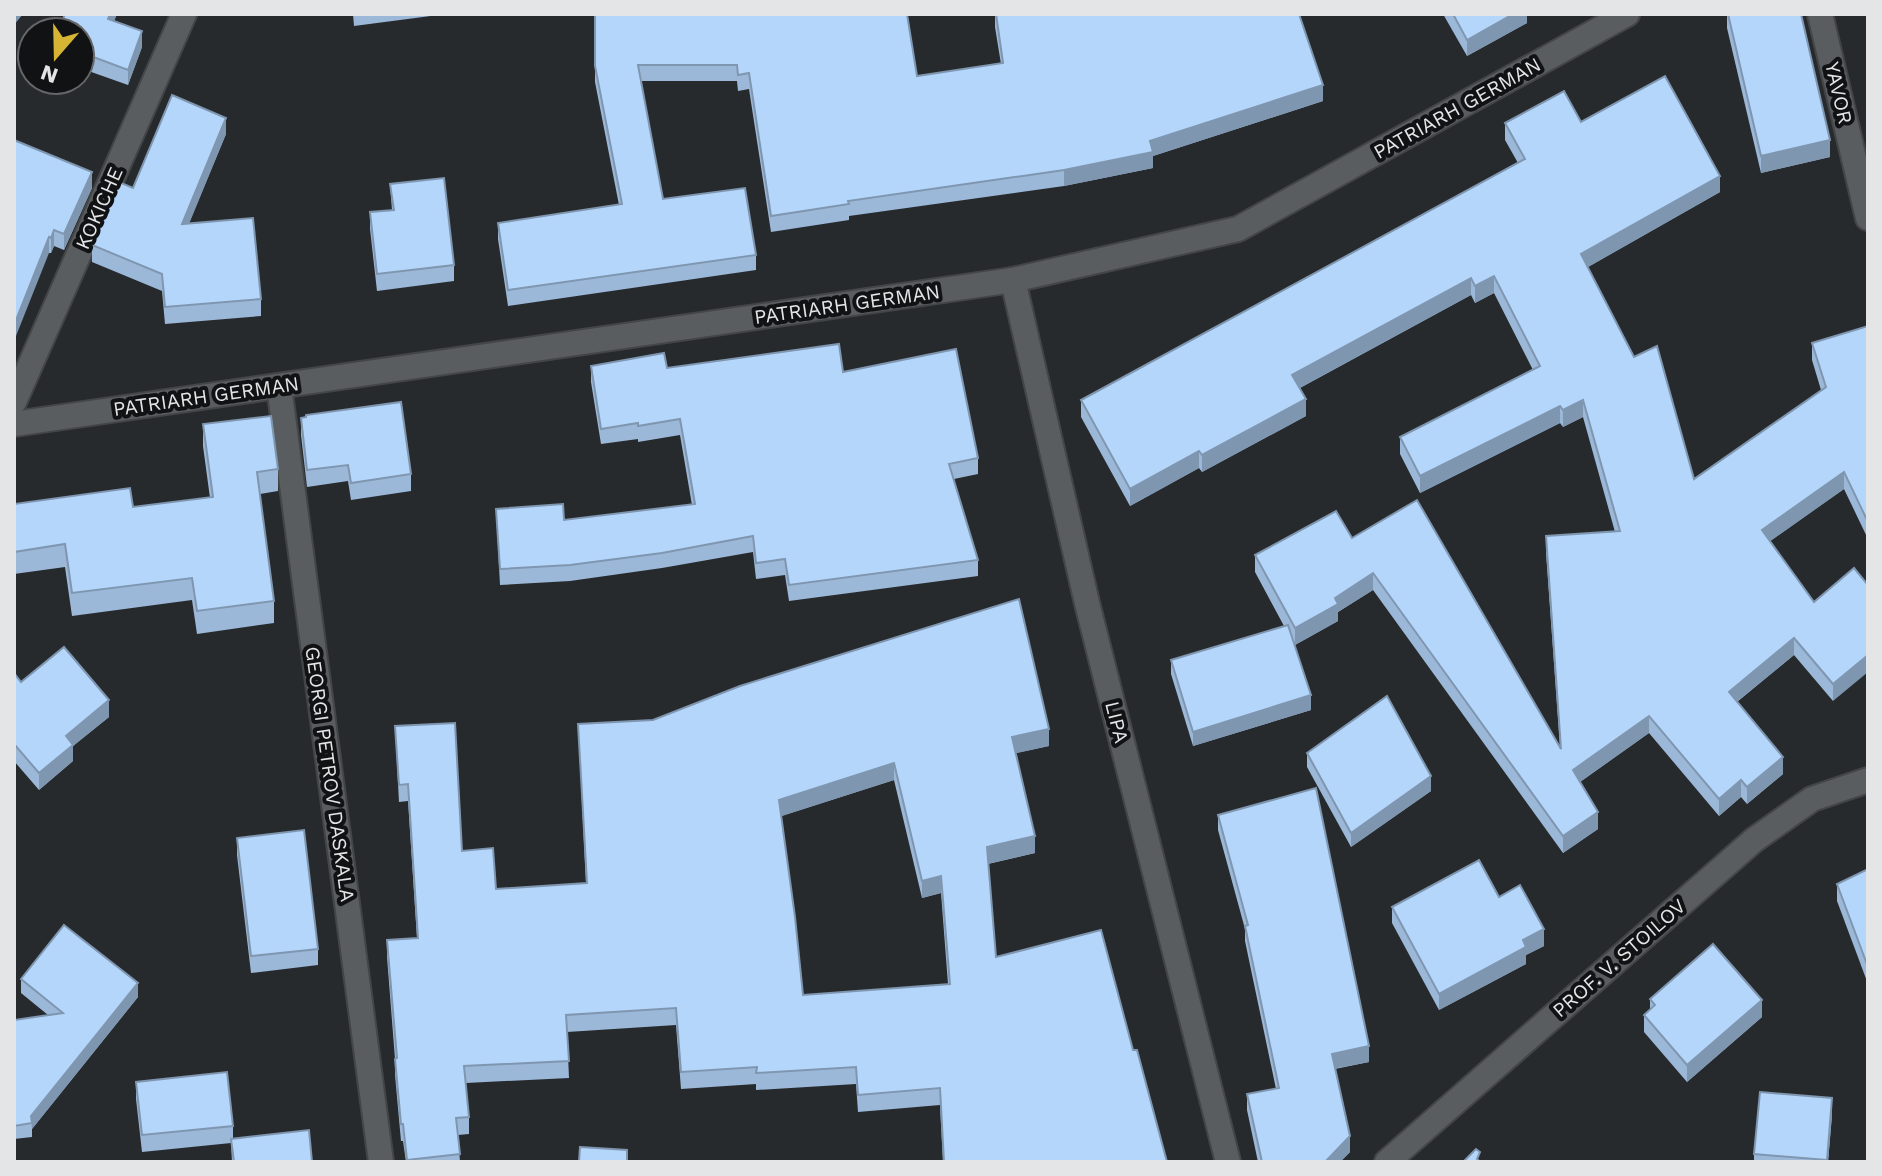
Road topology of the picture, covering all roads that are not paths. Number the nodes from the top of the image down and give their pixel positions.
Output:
1 (184, 14) edge
2 (1627, 14) edge
3 (1820, 14) edge
4 (1868, 218) edge
5 (1013, 280) junction
6 (279, 386) junction
7 (14, 402) edge
8 (14, 424) edge
9 (1868, 780) edge
10 (381, 1162) edge
11 (1228, 1162) edge
12 (1387, 1162) edge

1 - 7 street, KOKICHE
2 - 5 street, PATRIARH GERMAN
3 - 4 street, YAVOR
5 - 6 street, PATRIARH GERMAN
5 - 11 street, LIPA
6 - 8 street, PATRIARH GERMAN
6 - 10 street, GEORGI PETROV DASKALA
9 - 12 street, PROF. V. STOILOV

